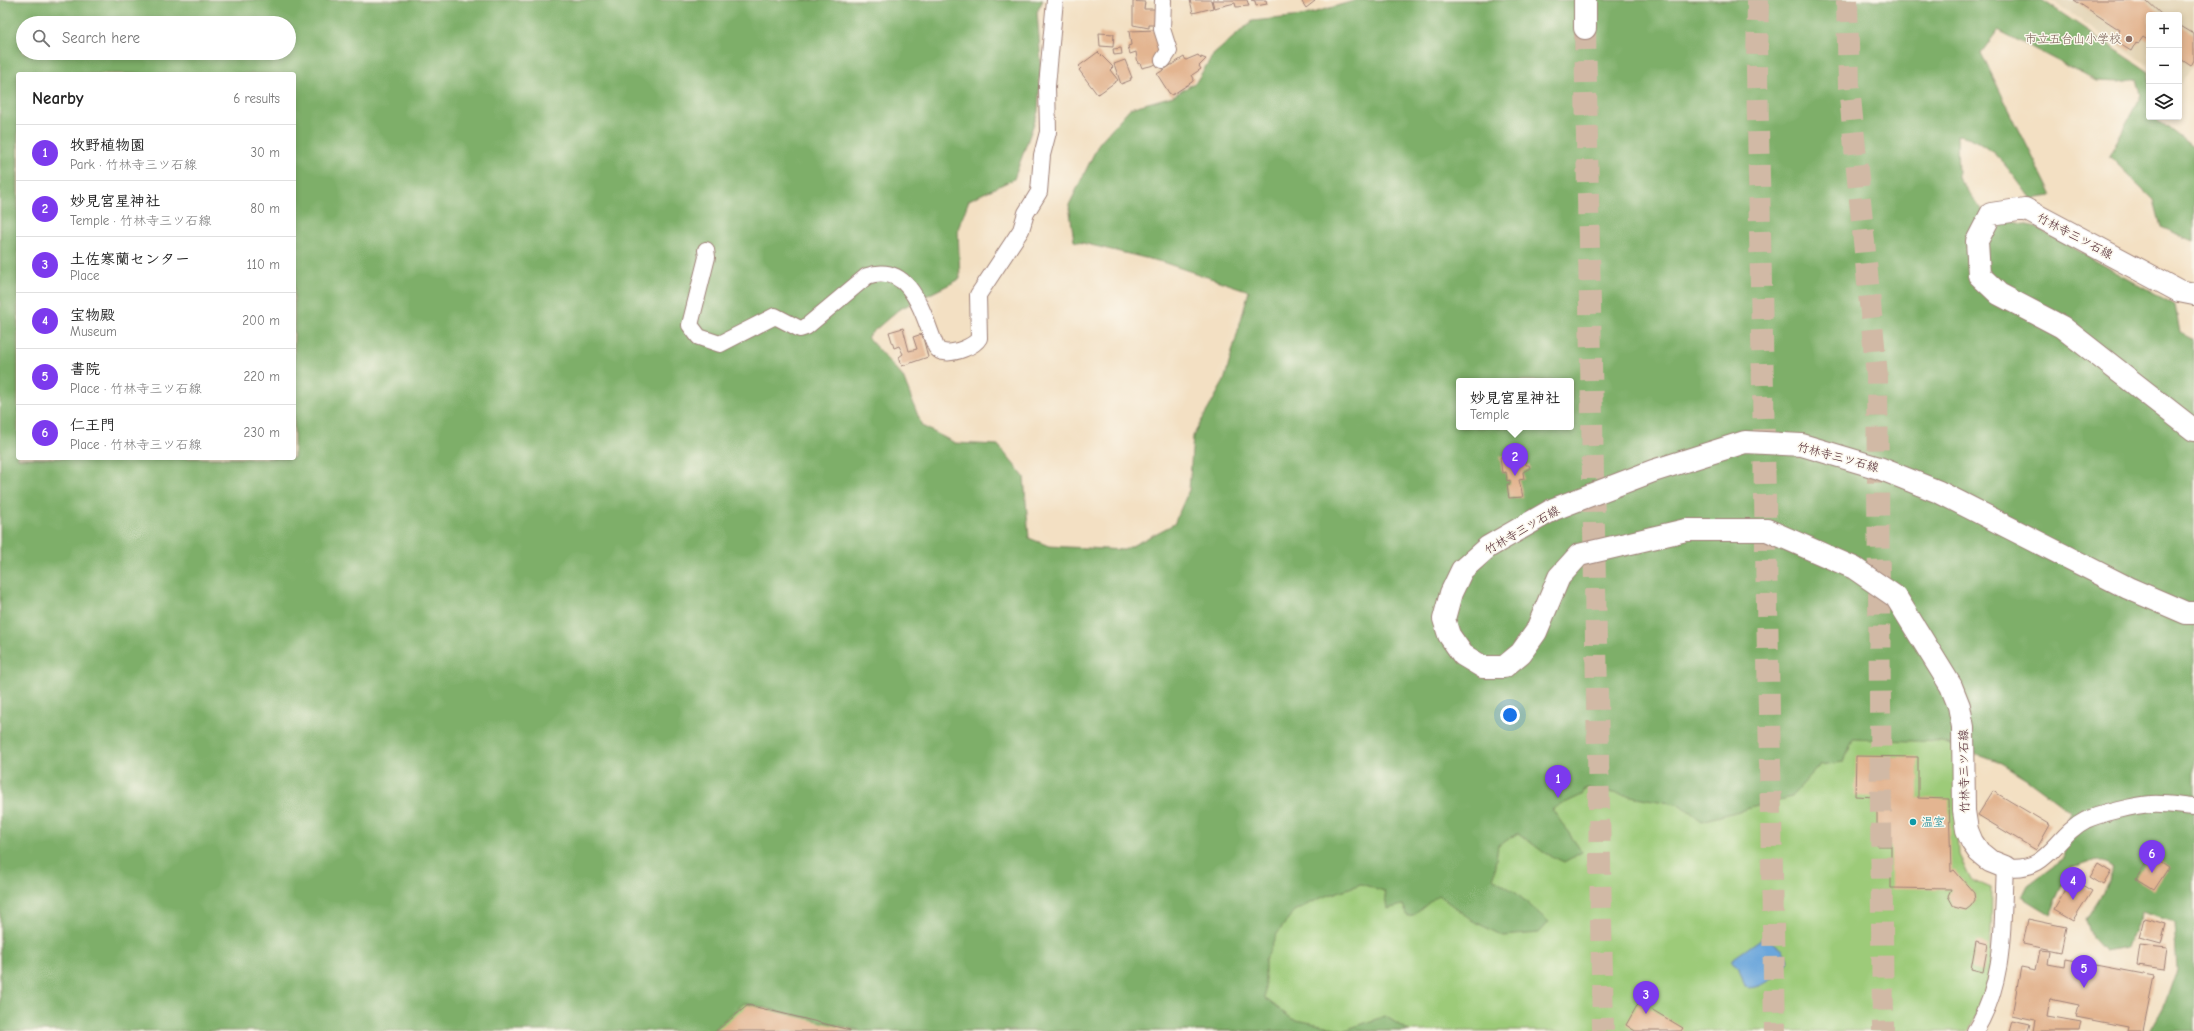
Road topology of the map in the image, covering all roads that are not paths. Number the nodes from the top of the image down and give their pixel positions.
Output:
1 (1055, 0) edge
2 (1163, 0) edge
3 (1585, 0) edge
4 (1585, 28) tunnel mouth
5 (1163, 60) dead end
6 (706, 250) dead end
7 (2194, 294) edge
8 (2194, 430) edge
9 (2194, 613) edge
10 (2194, 807) edge
11 (2005, 867) junction
12 (1975, 1031) edge

1 - 6 street
2 - 5 street
3 - 4 main road
7 - 8 main road, 竹林寺三ツ石線
9 - 11 main road, 竹林寺三ツ石線
10 - 11 street
11 - 12 street

